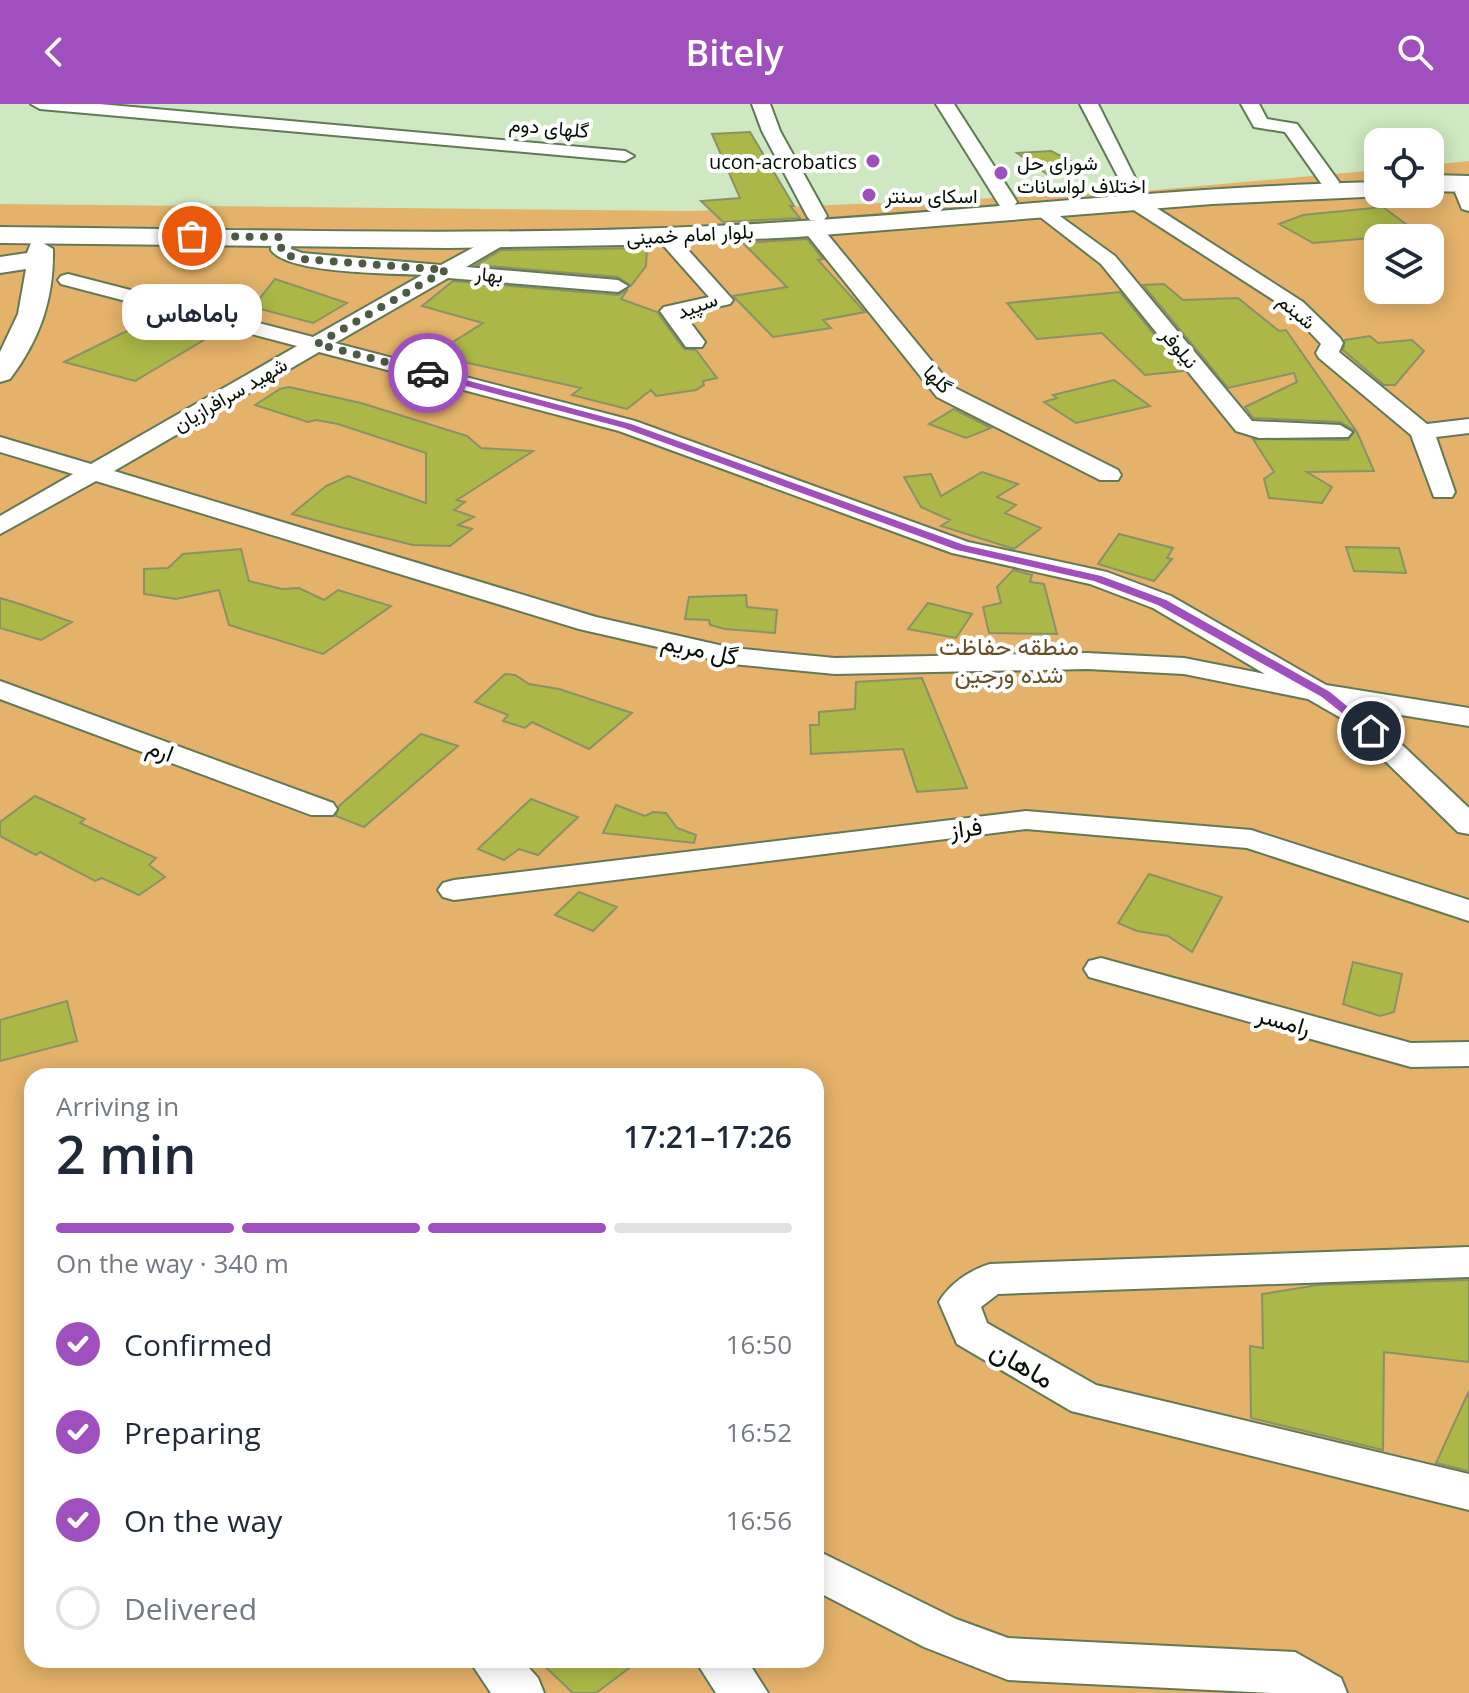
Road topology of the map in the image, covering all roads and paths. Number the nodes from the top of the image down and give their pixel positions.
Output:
1 (40, 104) edge
2 (761, 104) edge
3 (945, 104) edge
4 (1089, 104) edge
5 (1250, 104) edge
6 (625, 156) dead end
7 (1330, 182) junction
8 (1364, 182) edge
9 (1444, 187) edge
10 (1364, 190) edge
11 (1444, 192) edge
12 (1468, 193) edge
13 (1133, 196) junction
14 (1007, 202) junction
15 (1042, 209) junction
16 (815, 222) junction
17 (0, 225) edge
18 (0, 235) edge
19 (665, 236) junction
20 (282, 237) junction
21 (502, 238) junction
22 (0, 265) edge
23 (446, 270) junction
24 (68, 280) dead end
25 (618, 286) dead end
26 (694, 342) dead end
27 (317, 344) junction
28 (0, 373) edge
29 (1469, 426) edge
30 (1340, 432) dead end
31 (1422, 432) junction
32 (0, 444) edge
33 (94, 472) junction
34 (1109, 475) dead end
35 (1443, 492) dead end
36 (0, 526) edge
37 (0, 689) edge
38 (1326, 694) junction
39 (1469, 717) edge
40 (322, 809) dead end
41 (1469, 825) edge
42 (454, 890) dead end
43 (1469, 911) edge
44 (1101, 969) dead end
45 (1469, 1054) edge
46 (1469, 1262) edge
47 (1469, 1492) edge
48 (824, 1573) edge
49 (499, 1668) edge
50 (725, 1668) edge
51 (521, 1693) edge
52 (745, 1693) edge
53 (1324, 1693) edge

1 - 6 street, گلهای دوم
2 - 16 street, گلها
3 - 14 street
4 - 13 street
5 - 7 street
7 - 8 main road, بلوار امام خمینی
7 - 13 main road, بلوار امام خمینی
9 - 12 main road
10 - 13 main road, بلوار امام خمینی
11 - 12 main road
13 - 14 main road, بلوار امام خمینی
13 - 15 main road, بلوار امام خمینی
13 - 31 street, شبنم
14 - 16 main road, بلوار امام خمینی
15 - 16 main road, بلوار امام خمینی
15 - 30 street, نیلوفر
16 - 17 main road, بلوار امام خمینی
16 - 19 main road, بلوار امام خمینی
16 - 34 street, گلها
18 - 20 main road, بلوار امام خمینی
19 - 21 main road, بلوار امام خمینی
19 - 26 street, سپید
20 - 21 main road, بلوار امام خمینی
20 - 23 street, بهار
21 - 23 street, شهید سرافرازیان
22 - 28 street
23 - 25 street, بهار
23 - 27 street, شهید سرافرازیان
24 - 27 street
27 - 33 street, شهید سرافرازیان
27 - 38 street
29 - 31 street
31 - 35 street
32 - 33 street, گل مریم
33 - 36 street, شهید سرافرازیان
33 - 38 street, گل مریم
37 - 40 street, ارم
38 - 39 street, گل مریم
38 - 41 street
42 - 43 street, فراز
44 - 45 street, رامسر
46 - 47 street, ماهان
48 - 53 street
49 - 51 street
50 - 52 street

